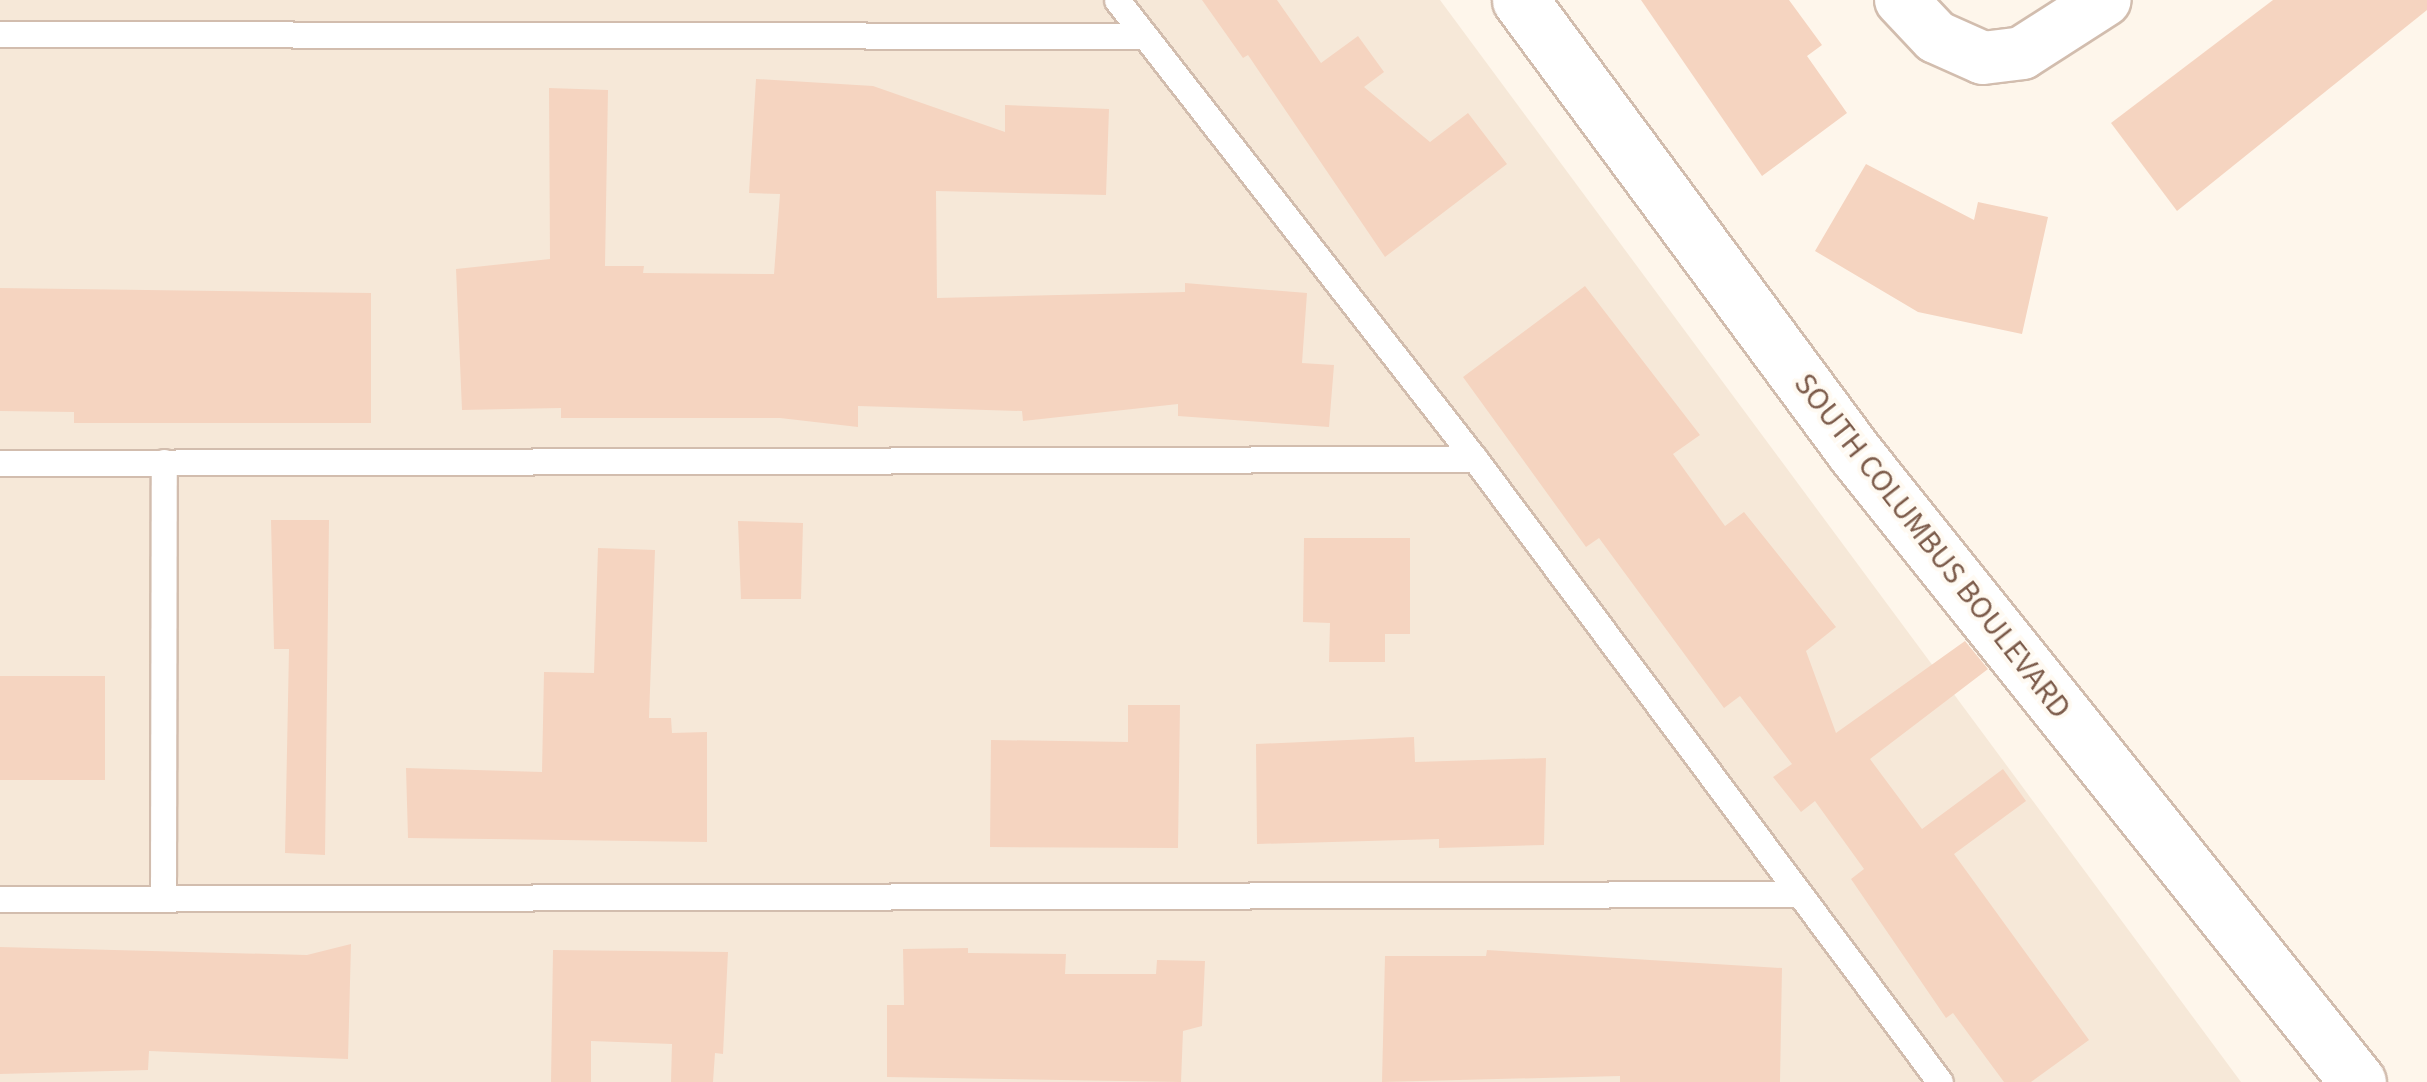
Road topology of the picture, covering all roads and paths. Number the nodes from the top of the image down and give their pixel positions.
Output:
1 (1117, 0) edge
2 (1520, 0) edge
3 (1901, 0) edge
4 (2106, 0) edge
5 (0, 34) edge
6 (1142, 36) junction
7 (1475, 459) junction
8 (164, 462) junction
9 (0, 463) edge
10 (1799, 894) junction
11 (163, 899) junction
12 (0, 900) edge
13 (1940, 1082) edge
14 (2358, 1082) edge

1 - 6 lane
2 - 14 street, SOUTH COLUMBUS BOULEVARD
3 - 4 street
5 - 6 lane
6 - 7 lane
7 - 8 lane
7 - 10 lane
8 - 9 lane
8 - 11 lane
10 - 11 lane
10 - 13 lane
11 - 12 lane

